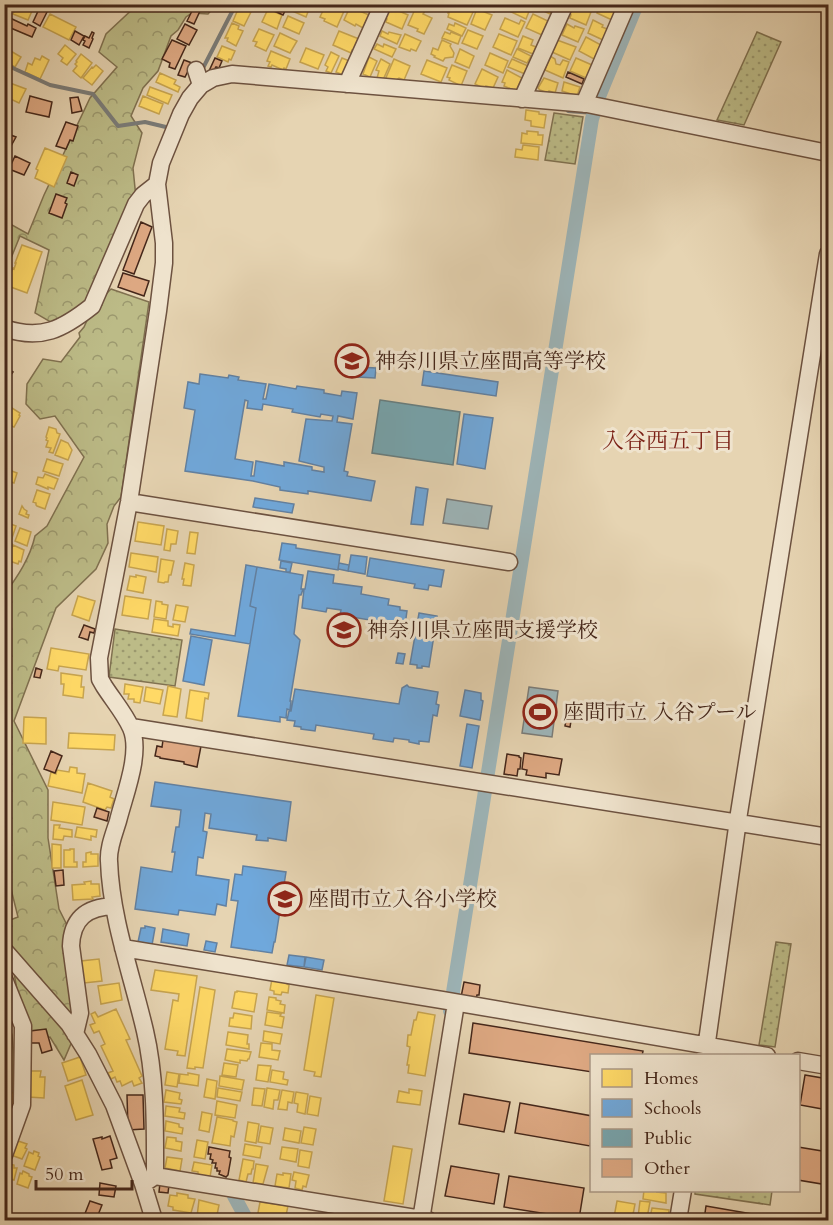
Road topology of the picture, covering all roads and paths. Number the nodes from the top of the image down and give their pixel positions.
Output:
1 (383, 4) edge
2 (565, 4) edge
3 (627, 4) edge
4 (347, 84) junction
5 (522, 99) junction
6 (590, 105) junction
7 (828, 153) edge
8 (157, 184) junction
9 (828, 254) edge
10 (4, 328) edge
11 (129, 502) junction
12 (509, 562) dead end
13 (131, 727) junction
14 (738, 823) junction
15 (828, 837) edge
16 (114, 906) junction
17 (123, 948) junction
18 (4, 950) edge
19 (4, 980) edge
20 (451, 1002) junction
21 (75, 1034) junction
22 (706, 1051) edge
23 (743, 1054) edge
24 (800, 1061) edge
25 (828, 1065) edge
26 (12, 1114) edge
27 (4, 1155) edge
28 (149, 1180) junction
29 (683, 1192) edge
30 (418, 1219) edge
31 (154, 1221) edge
32 (678, 1221) edge

1 - 4 street
2 - 5 street
3 - 6 street
4 - 5 street
4 - 8 street
5 - 6 street
6 - 7 street
8 - 10 street
8 - 11 street
9 - 14 street
11 - 12 street
11 - 13 street
13 - 14 street
13 - 16 street
14 - 15 street
14 - 22 street
16 - 17 street
16 - 21 street
17 - 20 street
17 - 28 street
18 - 21 street
19 - 26 street
20 - 22 street
20 - 30 street
21 - 28 street
22 - 23 street
24 - 25 street
26 - 27 street
28 - 30 street
28 - 31 street
29 - 32 street

